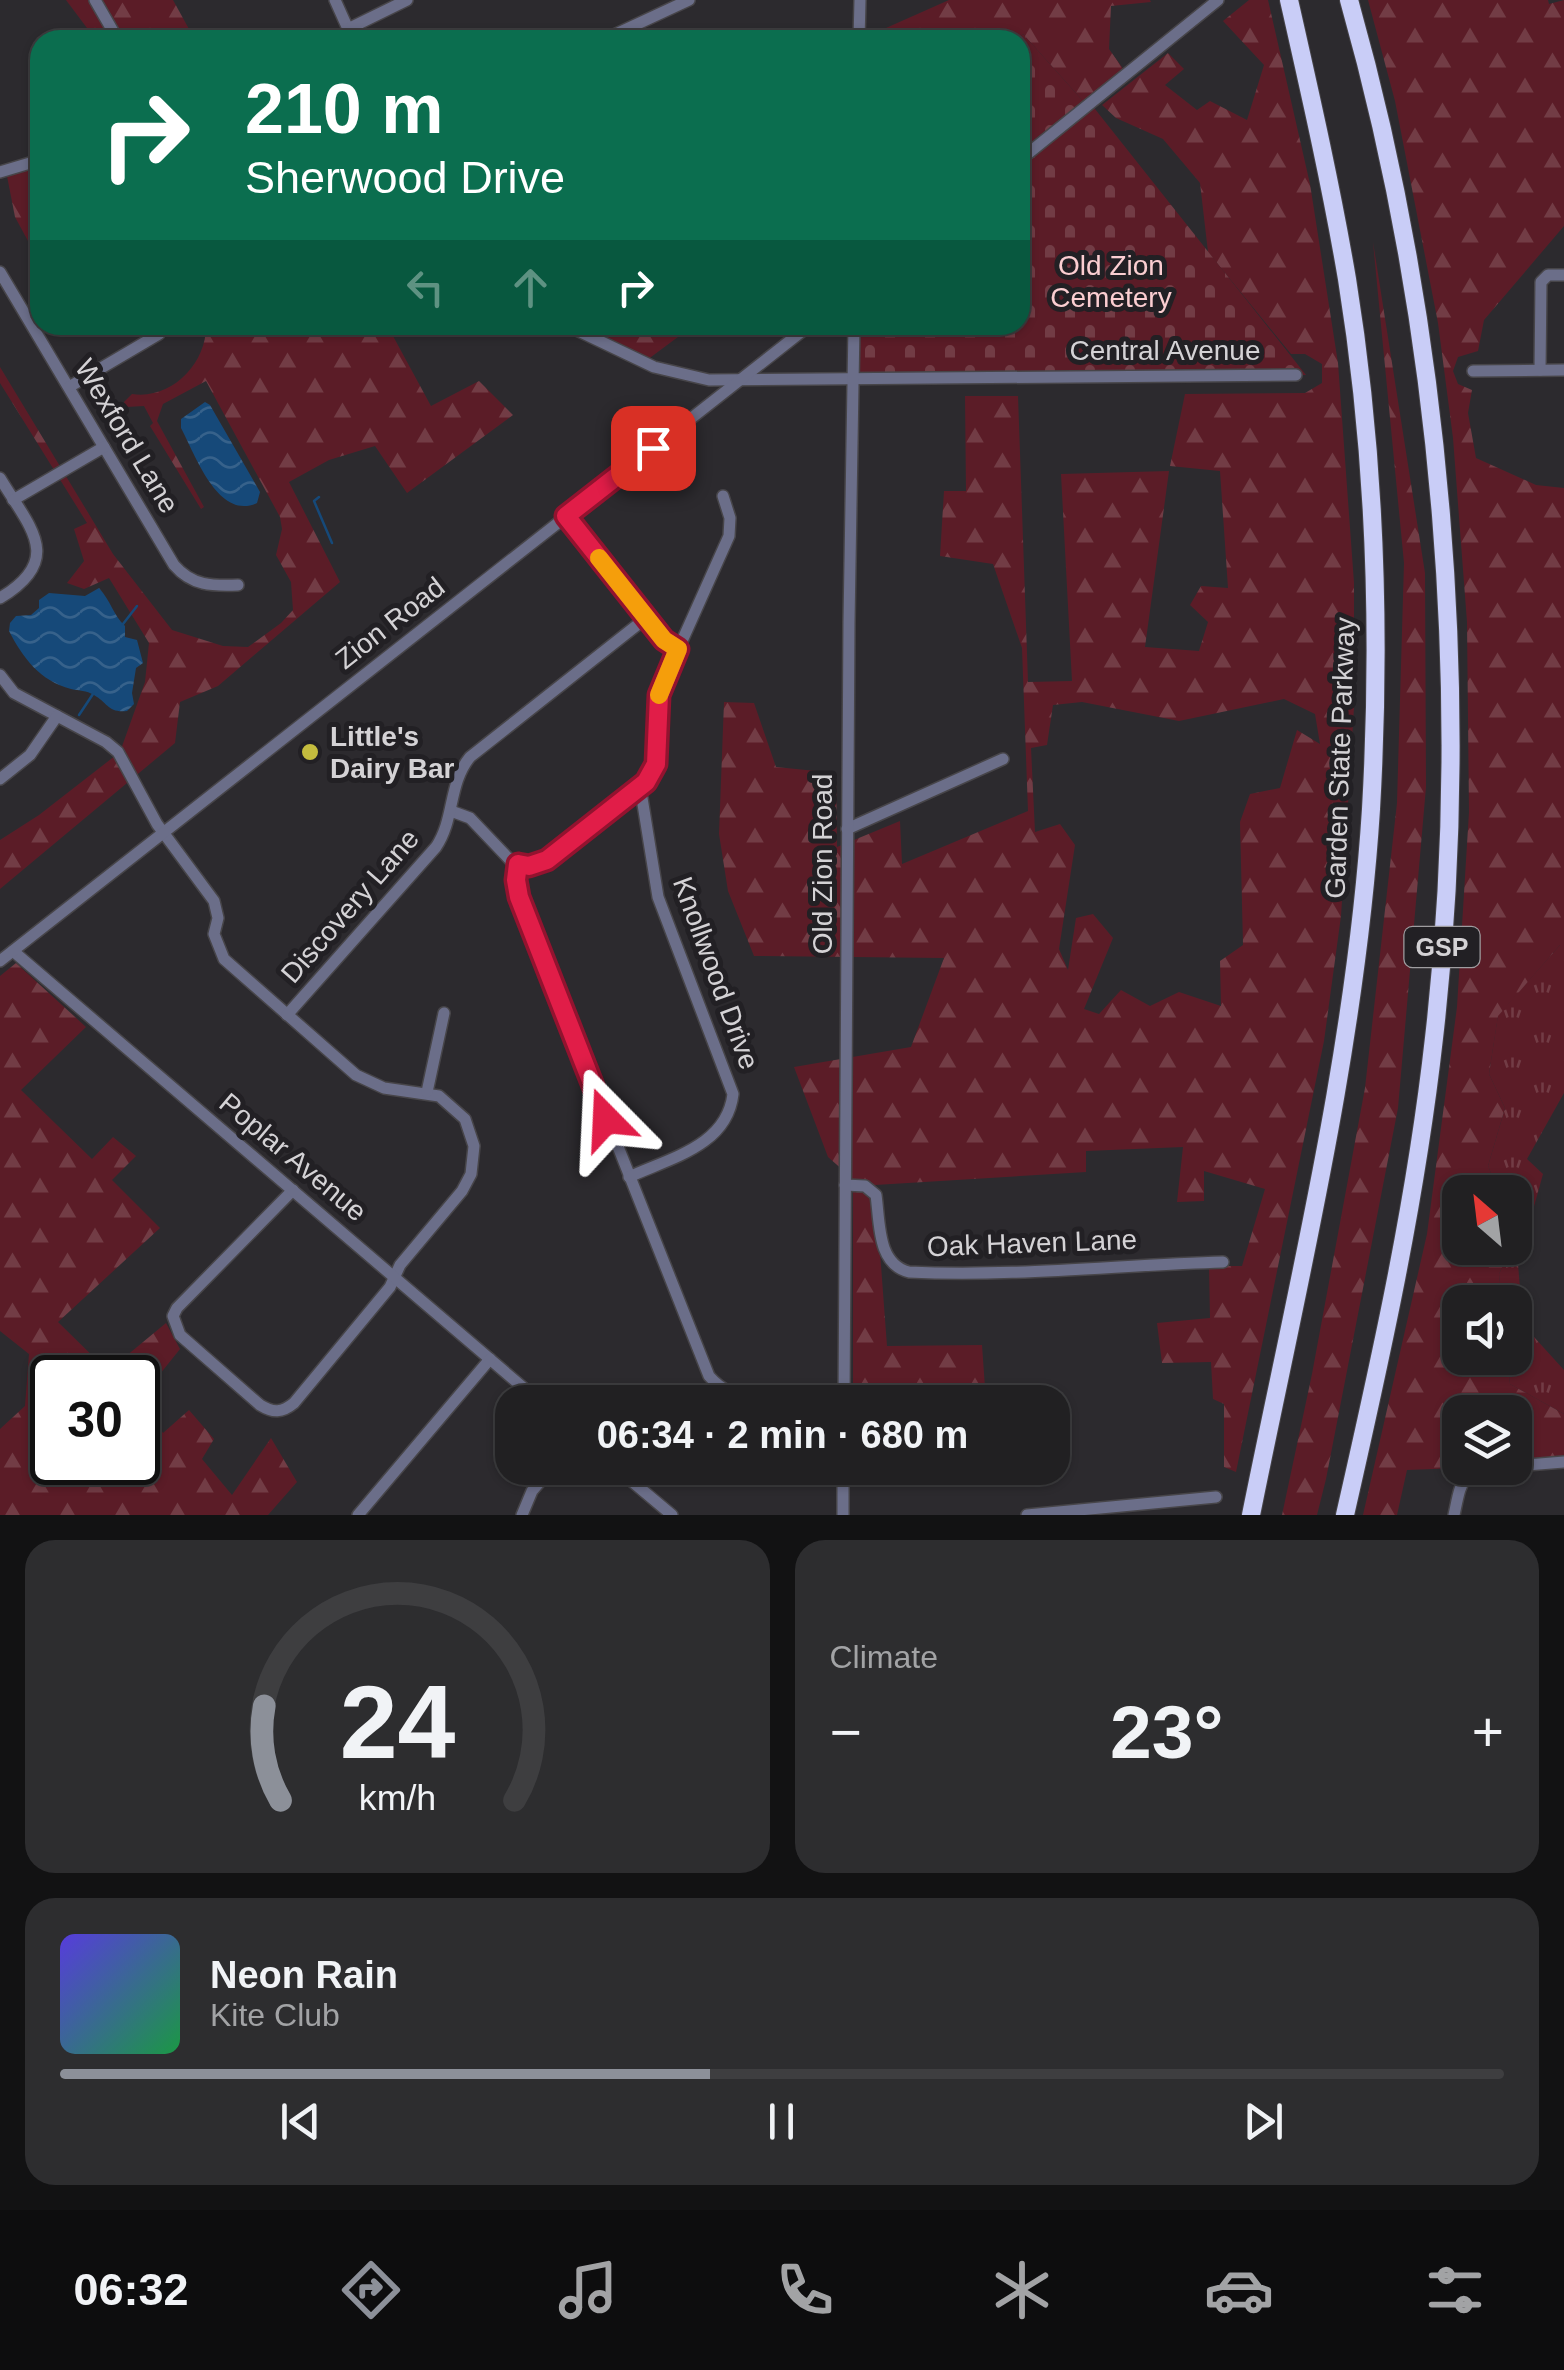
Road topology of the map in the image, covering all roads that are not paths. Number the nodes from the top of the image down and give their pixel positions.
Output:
1 (96, 0) edge
2 (334, 0) edge
3 (407, 0) edge
4 (689, 0) edge
5 (860, 0) edge
6 (1218, 0) edge
7 (1289, 0) edge
8 (1349, 0) edge
9 (674, 3) edge
10 (112, 30) edge
11 (349, 30) edge
12 (358, 30) edge
13 (623, 30) edge
14 (859, 30) edge
15 (1030, 152) edge
16 (30, 163) edge
17 (0, 172) edge
18 (0, 272) edge
19 (1564, 275) edge
20 (30, 322) edge
21 (38, 335) edge
22 (157, 335) edge
23 (588, 335) edge
24 (797, 335) edge
25 (854, 335) edge
26 (1540, 370) junction
27 (1564, 370) edge
28 (1473, 371) dead end
29 (1296, 375) dead end
30 (852, 378) junction
31 (739, 380) junction
32 (69, 387) junction
33 (104, 448) junction
34 (0, 478) edge
35 (723, 496) dead end
36 (13, 500) junction
37 (566, 516) junction
38 (238, 585) dead end
39 (0, 598) edge
40 (646, 618) junction
41 (678, 649) junction
42 (0, 675) edge
43 (57, 716) junction
44 (1003, 758) dead end
45 (0, 779) edge
46 (634, 792) junction
47 (450, 811) junction
48 (847, 829) junction
49 (163, 833) junction
50 (518, 864) junction
51 (12, 951) junction
52 (0, 960) edge
53 (444, 1013) dead end
54 (286, 1015) junction
55 (427, 1092) junction
56 (629, 1177) junction
57 (845, 1185) junction
58 (294, 1190) junction
59 (1224, 1262) dead end
60 (395, 1277) junction
61 (490, 1359) junction
62 (520, 1385) edge
63 (718, 1385) edge
64 (844, 1385) edge
65 (1564, 1462) edge
66 (1532, 1465) edge
67 (537, 1485) edge
68 (636, 1485) edge
69 (843, 1485) edge
70 (1463, 1485) edge
71 (1216, 1496) dead end
72 (1099, 1513) edge
73 (358, 1515) edge
74 (522, 1515) edge
75 (672, 1515) edge
76 (843, 1515) edge
77 (1027, 1515) edge
78 (1251, 1515) edge
79 (1345, 1515) edge
80 (1454, 1515) edge

1 - 10 street
2 - 11 street
3 - 12 street
4 - 9 street
5 - 14 street
6 - 15 street
7 - 78 highway, Garden State Parkway
8 - 79 highway, GSP
9 - 13 street
16 - 17 street
18 - 20 street, Wexford Lane
19 - 26 street
21 - 32 street, Wexford Lane
22 - 32 street
23 - 31 street, Central Avenue
24 - 31 street, Zion Road
25 - 30 street, Old Zion Road
26 - 27 street
26 - 28 street
29 - 30 street, Central Avenue
30 - 31 street, Central Avenue
30 - 48 street, Old Zion Road
31 - 37 street, Zion Road
32 - 33 street, Wexford Lane
33 - 36 street
33 - 38 street, Wexford Lane
34 - 36 street
35 - 41 street
36 - 39 street
37 - 40 street
37 - 49 street, Zion Road
40 - 41 street
40 - 47 street, Discovery Lane
41 - 46 street
42 - 43 street
43 - 45 street
43 - 49 street
44 - 48 street
46 - 50 street
46 - 56 street, Knollwood Drive
47 - 50 street
47 - 54 street, Discovery Lane
48 - 57 street, Old Zion Road
49 - 51 street, Zion Road
49 - 54 street
50 - 56 street
51 - 52 street, Zion Road
51 - 58 street, Poplar Avenue
53 - 55 street
54 - 55 street
55 - 60 street
56 - 63 street
57 - 59 street, Oak Haven Lane
57 - 64 street, Old Zion Road
58 - 60 street, Poplar Avenue
58 - 60 street
60 - 61 street, Poplar Avenue
61 - 62 street, Poplar Avenue
61 - 73 street
65 - 66 street
67 - 74 street
68 - 75 street
69 - 76 street
70 - 80 street
71 - 72 street
72 - 77 street

